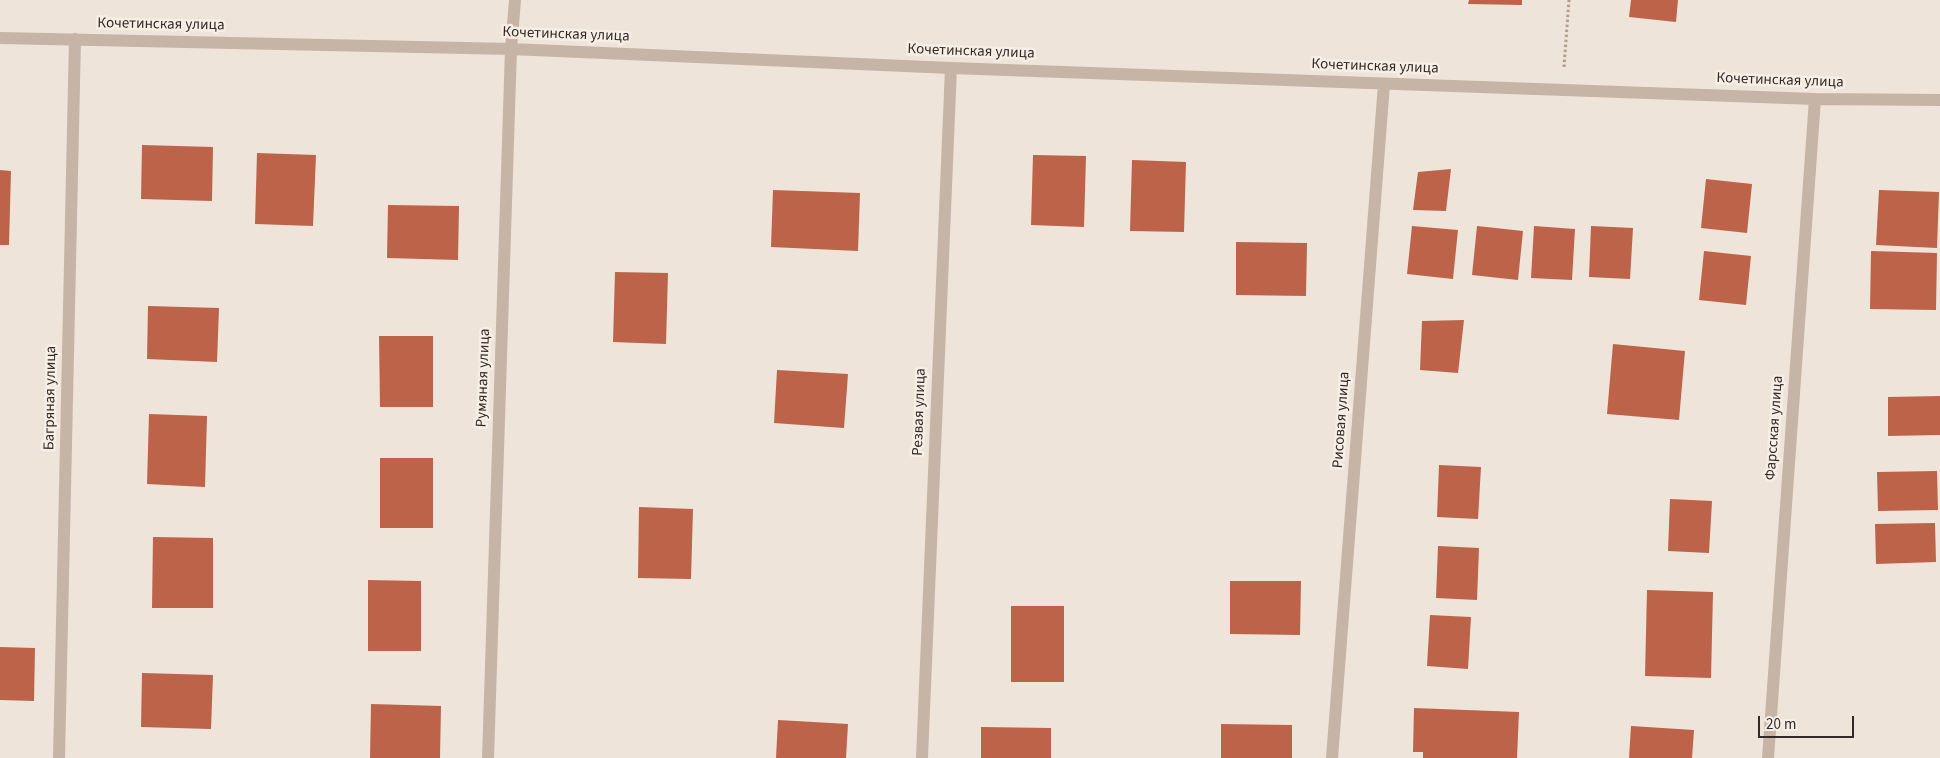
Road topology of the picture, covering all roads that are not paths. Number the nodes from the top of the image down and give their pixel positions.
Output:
1 (515, 0) edge
2 (0, 38) edge
3 (75, 40) junction
4 (511, 48) junction
5 (951, 68) junction
6 (1384, 84) junction
7 (1815, 99) junction
8 (1940, 100) edge
9 (59, 758) edge
10 (488, 758) edge
11 (922, 758) edge
12 (1332, 758) edge
13 (1768, 758) edge

1 - 4 street, Румяная улица
2 - 3 street, Кочетинская улица
3 - 4 street, Кочетинская улица
3 - 9 street, Багряная улица
4 - 5 street, Кочетинская улица
4 - 10 street, Румяная улица
5 - 6 street, Кочетинская улица
5 - 11 street, Резвая улица
6 - 7 street, Кочетинская улица
6 - 12 street, Рисовая улица
7 - 8 street, Кочетинская улица
7 - 13 street, Фарсская улица

